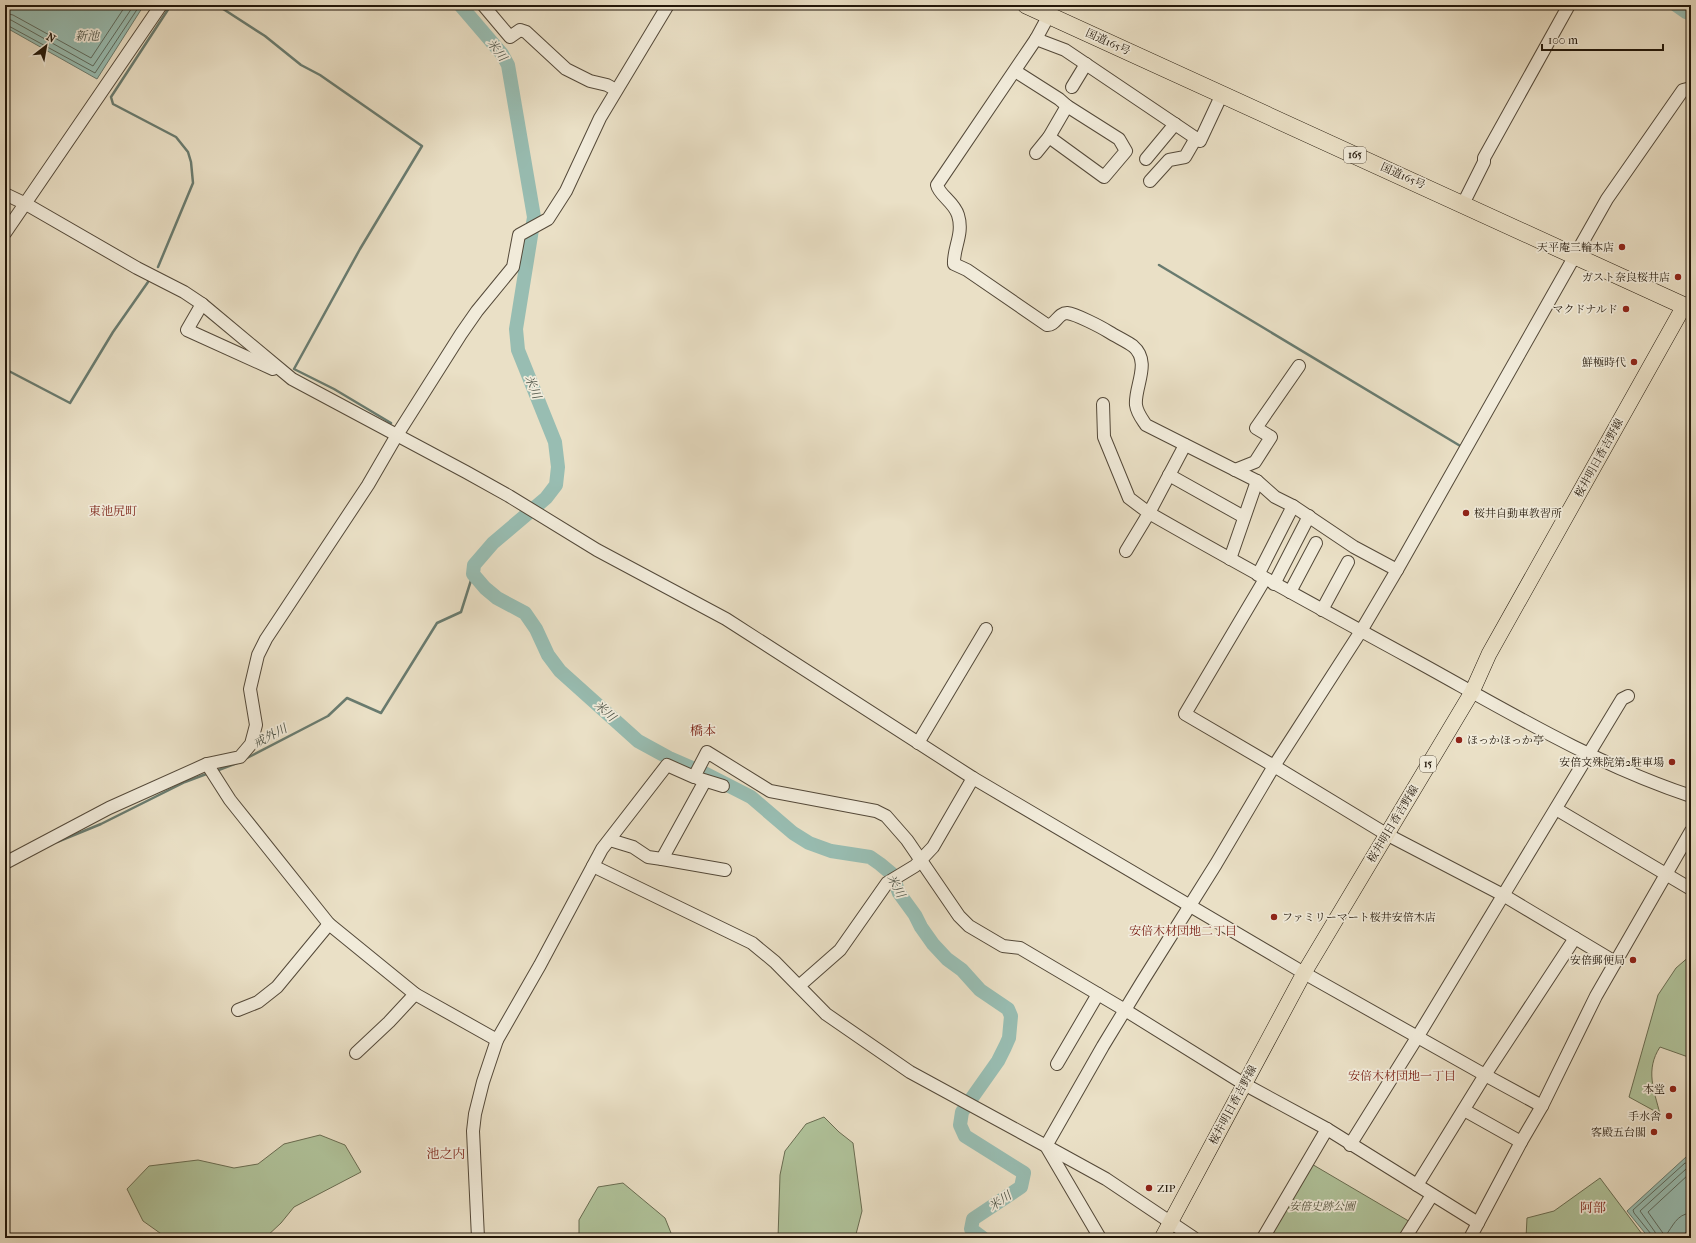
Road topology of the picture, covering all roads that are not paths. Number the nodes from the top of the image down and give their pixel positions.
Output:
1 (161, 5) edge
2 (483, 5) edge
3 (668, 5) edge
4 (1026, 5) edge
5 (1569, 5) edge
6 (1048, 15) junction
7 (1036, 39) junction
8 (1086, 64) junction
9 (1015, 70) junction
10 (1072, 87) dead end
11 (1691, 88) edge
12 (616, 90) junction
13 (1222, 94) junction
14 (1067, 106) junction
15 (1175, 124) junction
16 (1049, 137) junction
17 (1196, 138) junction
18 (1036, 153) dead end
19 (1146, 159) dead end
20 (1150, 181) dead end
21 (5, 194) edge
22 (26, 204) junction
23 (1463, 204) junction
24 (5, 233) edge
25 (1575, 256) junction
26 (202, 304) junction
27 (1689, 304) edge
28 (1299, 366) dead end
29 (292, 379) junction
30 (1103, 404) dead end
31 (397, 435) junction
32 (1185, 445) junction
33 (1235, 470) junction
34 (1169, 475) junction
35 (1257, 481) junction
36 (1293, 506) junction
37 (1149, 513) junction
38 (1309, 516) junction
39 (1244, 517) junction
40 (1316, 543) dead end
41 (1126, 551) dead end
42 (1230, 559) junction
43 (1348, 562) dead end
44 (1397, 570) junction
45 (1266, 579) junction
46 (1290, 592) junction
47 (1322, 610) junction
48 (986, 629) dead end
49 (1361, 631) junction
50 (1472, 692) junction
51 (1628, 696) dead end
52 (918, 743) junction
53 (1588, 754) junction
54 (207, 764) junction
55 (1274, 766) junction
56 (973, 778) junction
57 (700, 779) junction
58 (723, 786) dead end
59 (1691, 796) edge
60 (1556, 809) junction
61 (1691, 831) edge
62 (1386, 834) junction
63 (610, 840) junction
64 (662, 859) junction
65 (921, 861) junction
66 (5, 863) edge
67 (593, 866) junction
68 (725, 870) dead end
69 (1665, 874) junction
70 (1691, 889) edge
71 (1504, 895) junction
72 (1190, 905) junction
73 (329, 924) junction
74 (1575, 938) junction
75 (1615, 962) junction
76 (1304, 973) junction
77 (800, 986) junction
78 (415, 994) junction
79 (1098, 994) junction
80 (238, 1010) dead end
81 (1125, 1010) junction
82 (1418, 1036) junction
83 (497, 1040) junction
84 (356, 1053) dead end
85 (1057, 1064) dead end
86 (1486, 1075) junction
87 (1244, 1084) junction
88 (1542, 1106) junction
89 (1464, 1110) junction
90 (1327, 1129) junction
91 (1521, 1142) junction
92 (1350, 1145) junction
93 (1046, 1146) junction
94 (1417, 1185) junction
95 (1432, 1195) junction
96 (1170, 1222) junction
97 (1478, 1223) junction
98 (478, 1238) edge
99 (1100, 1238) edge
100 (1162, 1238) edge
101 (1194, 1238) edge
102 (1263, 1238) edge
103 (1405, 1238) edge
104 (1470, 1238) edge

1 - 22 street
2 - 12 street
3 - 12 street
4 - 6 highway, 国道165号 / 165
5 - 23 street
6 - 7 street
6 - 13 highway, 国道165号 / 165
7 - 8 street
7 - 9 street
8 - 10 street
8 - 15 street
9 - 14 street
9 - 32 street
11 - 25 street
12 - 31 street
13 - 17 street
13 - 23 highway, 国道165号 / 165
14 - 16 street
14 - 16 street
15 - 17 street
15 - 19 street
16 - 18 street
17 - 20 street
21 - 22 street
22 - 24 street
22 - 26 street
23 - 25 highway, 国道165号 / 165
25 - 27 highway, 国道165号 / 165
25 - 44 street
26 - 29 street
26 - 29 street
27 - 50 main road, 桜井明日香吉野線 / 15
28 - 33 street
29 - 31 street
30 - 37 street
31 - 52 street
31 - 54 street
32 - 33 street
32 - 34 street
33 - 35 street
34 - 37 street
34 - 39 street
35 - 36 street
35 - 39 street
36 - 38 street
36 - 45 street
37 - 41 street
37 - 42 street
38 - 44 street
38 - 45 street
39 - 42 street
40 - 46 street
42 - 45 street
43 - 47 street
44 - 49 street
45 - 46 street
45 - 55 street
46 - 47 street
47 - 49 street
48 - 52 street
49 - 50 street
49 - 55 street
50 - 53 street
50 - 62 main road, 桜井明日香吉野線 / 15
51 - 53 street
52 - 56 street
53 - 59 street
53 - 60 street
54 - 66 street
54 - 73 street
55 - 62 street
55 - 72 street
56 - 65 street
56 - 72 street
57 - 58 street
57 - 63 street
57 - 64 street
57 - 65 street
60 - 69 street
60 - 71 street
61 - 69 street
62 - 71 street
62 - 76 main road, 桜井明日香吉野線 / 15
63 - 64 street
63 - 67 street
64 - 68 street
65 - 77 street
65 - 79 street
67 - 77 street
67 - 83 street
69 - 70 street
69 - 75 street
71 - 74 street
71 - 82 street
72 - 76 street
72 - 81 street
73 - 78 street
73 - 80 street
74 - 75 street
74 - 86 street
75 - 88 street
76 - 82 street
76 - 87 main road, 桜井明日香吉野線 / 15
77 - 93 street
78 - 83 street
78 - 84 street
79 - 81 street
79 - 85 street
81 - 87 street
81 - 93 street
82 - 86 street
82 - 92 street
83 - 98 street
86 - 88 street
86 - 89 street
87 - 90 street
87 - 96 main road, 桜井明日香吉野線 / 15
88 - 91 street
89 - 91 street
89 - 94 street
90 - 92 street
90 - 102 street
91 - 97 street
92 - 94 street
93 - 96 street
93 - 99 street
94 - 95 street
95 - 97 street
95 - 103 street
96 - 100 main road, 桜井明日香吉野線 / 15
96 - 101 street
97 - 104 street

